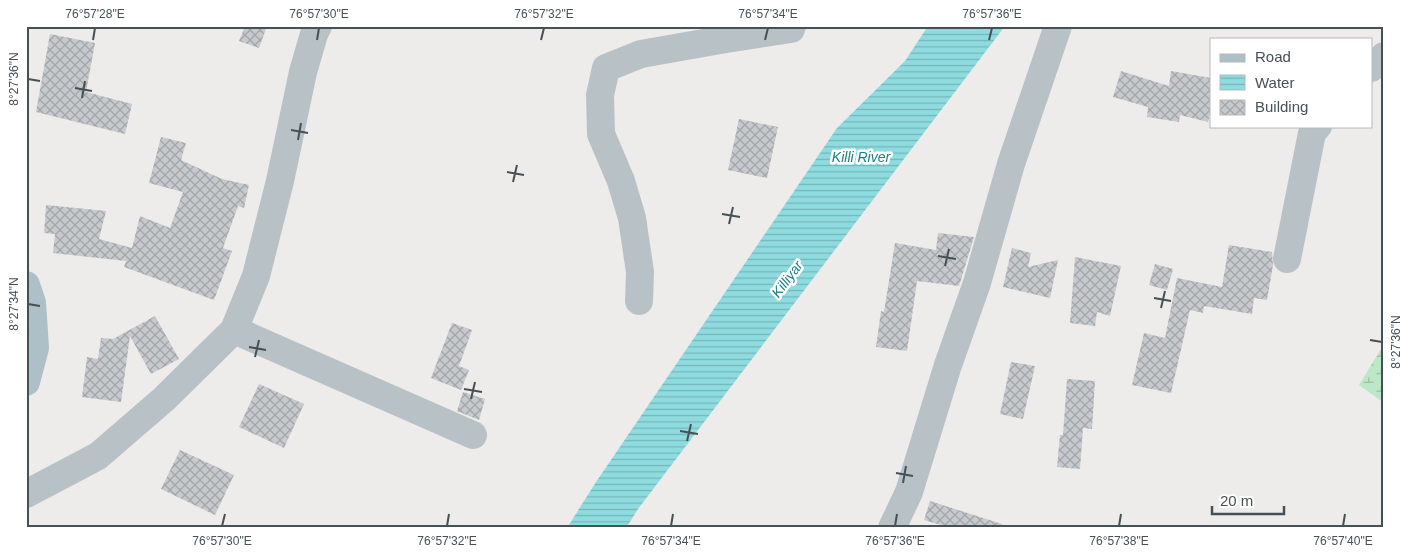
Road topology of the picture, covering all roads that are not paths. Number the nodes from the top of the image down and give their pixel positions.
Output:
1 (318, 26) edge
2 (792, 26) edge
3 (1058, 26) edge
4 (1384, 56) edge
5 (1372, 67) edge
6 (1316, 128) edge
7 (1288, 259) dead end
8 (26, 285) edge
9 (639, 301) dead end
10 (234, 330) junction
11 (26, 382) edge
12 (473, 435) dead end
13 (26, 494) edge
14 (892, 528) edge

1 - 10 street
2 - 9 street
3 - 14 street
4 - 5 street
6 - 7 street
8 - 11 main road
10 - 12 street
10 - 13 street

